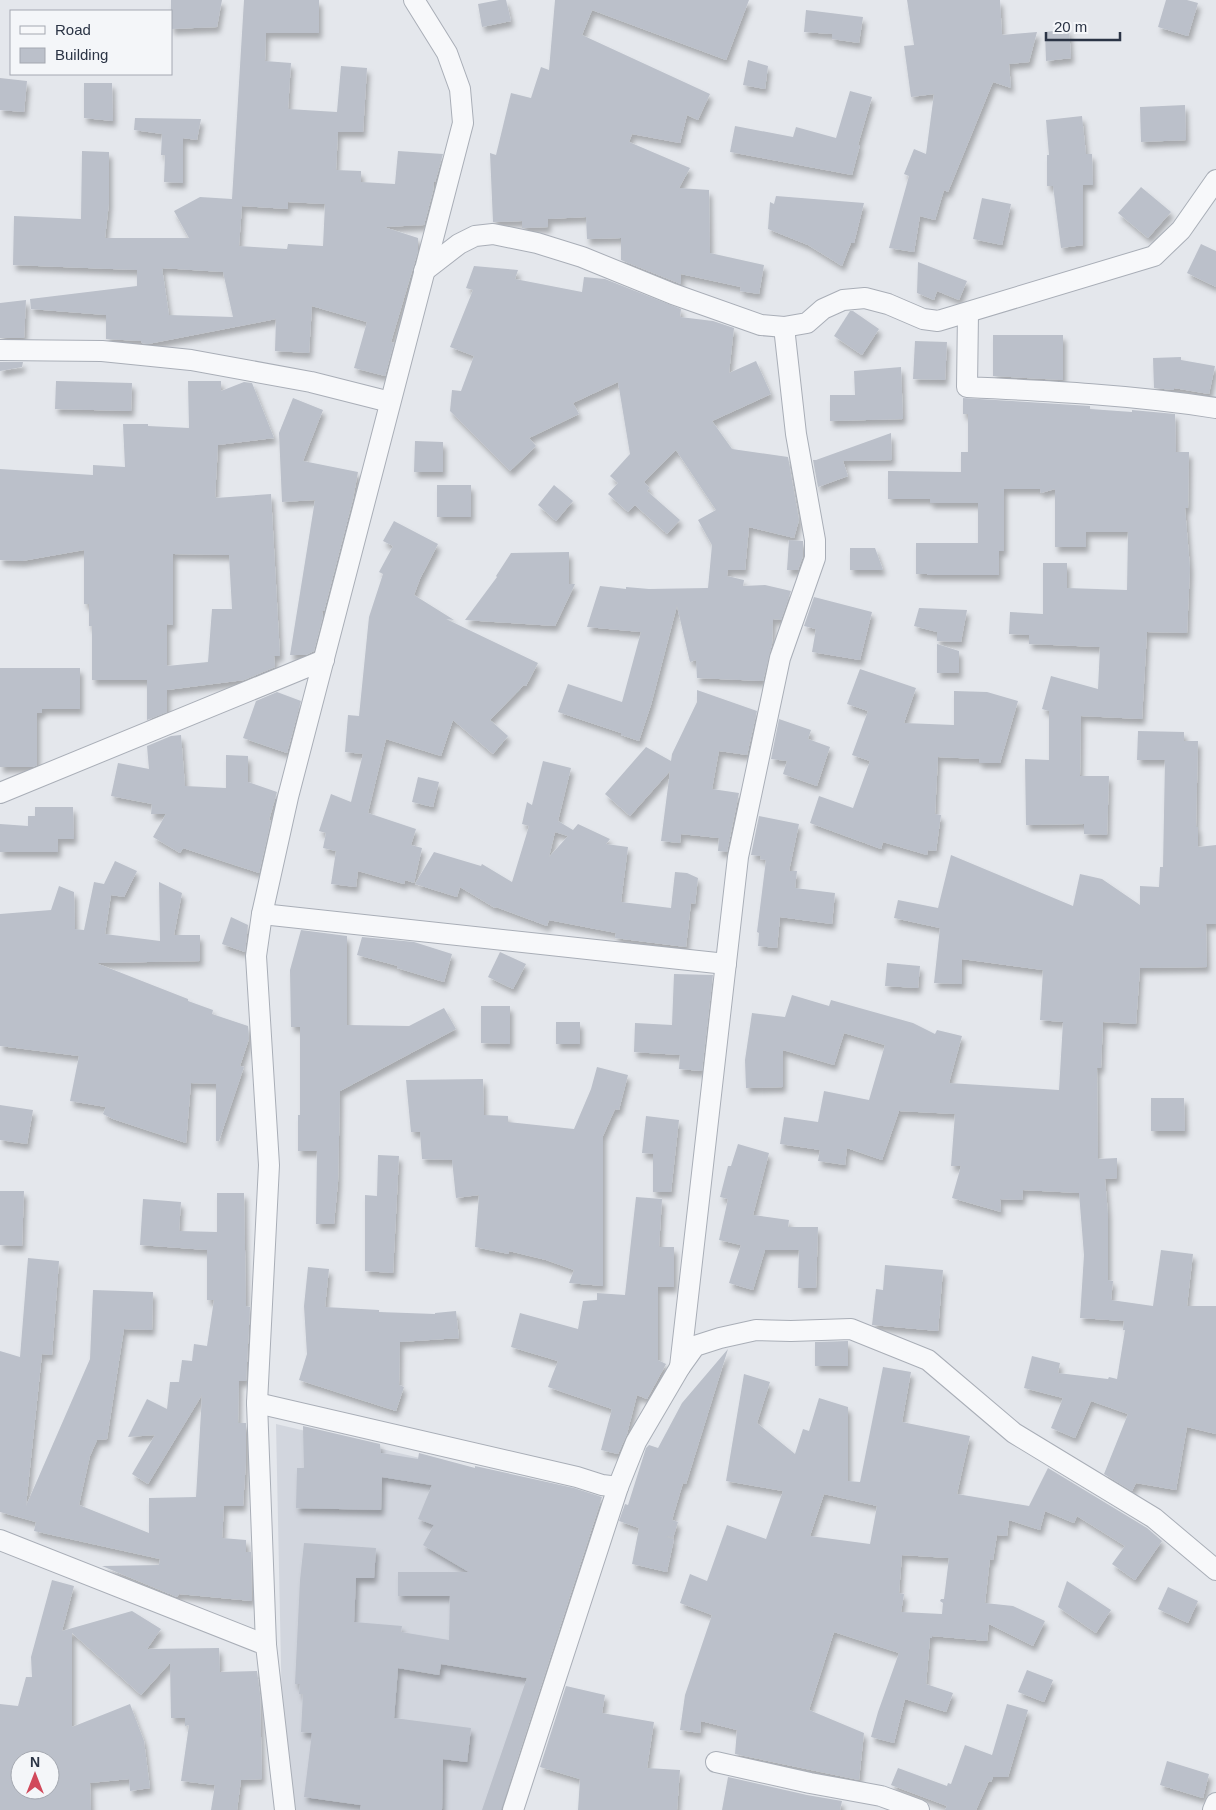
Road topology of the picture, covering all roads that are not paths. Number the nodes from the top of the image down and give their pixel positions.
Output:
1 (414, 0) edge
2 (1216, 180) edge
3 (424, 271) junction
4 (968, 313) junction
5 (784, 327) junction
6 (0, 350) edge
7 (390, 402) junction
8 (1216, 408) edge
9 (324, 660) junction
10 (0, 793) edge
11 (262, 914) junction
12 (726, 964) junction
13 (680, 1366) junction
14 (257, 1403) junction
15 (618, 1487) junction
16 (0, 1540) edge
17 (1216, 1570) edge
18 (266, 1645) junction
19 (716, 1762) dead end
20 (1216, 1803) edge
21 (285, 1810) edge
22 (513, 1810) edge
23 (920, 1810) edge
24 (1213, 1810) edge

1 - 3 street
2 - 4 street
3 - 5 street
3 - 7 street
4 - 5 street
4 - 8 street
5 - 12 street
6 - 7 street
7 - 9 street
9 - 10 street
9 - 11 street
11 - 12 street
11 - 14 street
12 - 13 street
13 - 15 street
13 - 17 street
14 - 15 street
14 - 18 street
15 - 22 street
16 - 18 street
18 - 21 street
19 - 23 street
20 - 24 street

